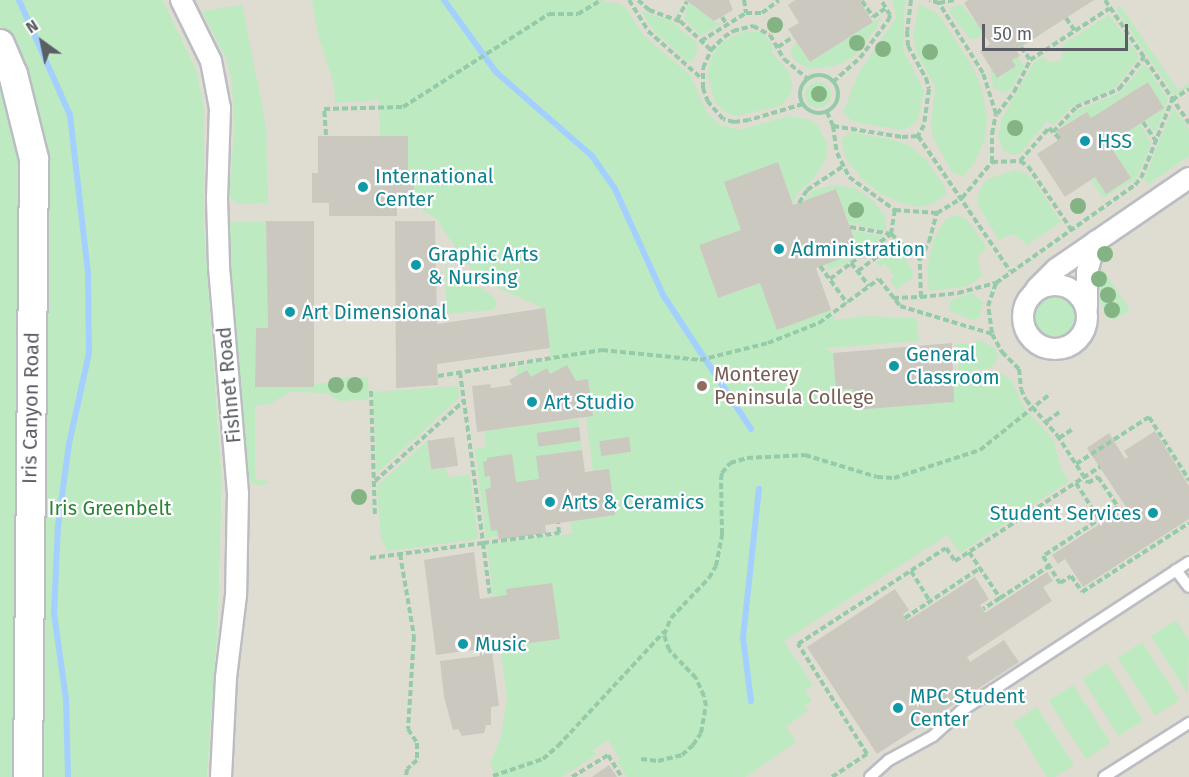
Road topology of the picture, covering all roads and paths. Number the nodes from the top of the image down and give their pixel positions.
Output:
1 (181, 0) edge
2 (601, 0) edge
3 (629, 0) edge
4 (638, 0) edge
5 (744, 0) edge
6 (779, 0) edge
7 (881, 0) edge
8 (911, 0) edge
9 (929, 0) edge
10 (954, 0) edge
11 (1105, 0) edge
12 (687, 1) edge
13 (862, 1) edge
14 (939, 3) junction
15 (886, 8) junction
16 (1110, 8) junction
17 (746, 13) junction
18 (722, 17) dead end
19 (1066, 18) dead end
20 (677, 20) junction
21 (727, 25) junction
22 (1075, 31) junction
23 (793, 37) dead end
24 (701, 41) junction
25 (0, 44) edge
26 (778, 47) junction
27 (1021, 47) dead end
28 (711, 50) junction
29 (1144, 57) junction
30 (1030, 60) junction
31 (701, 78) junction
32 (808, 79) junction
33 (833, 82) junction
34 (1189, 89) edge
35 (1172, 100) junction
36 (803, 104) junction
37 (827, 112) junction
38 (996, 114) junction
39 (1143, 122) dead end
40 (1189, 123) edge
41 (833, 126) junction
42 (1053, 132) junction
43 (326, 135) dead end
44 (918, 136) junction
45 (1060, 139) dead end
46 (1155, 140) junction
47 (1020, 161) junction
48 (992, 162) junction
49 (842, 167) junction
50 (1189, 178) edge
51 (962, 198) junction
52 (799, 203) dead end
53 (896, 210) junction
54 (937, 213) junction
55 (850, 227) dead end
56 (1071, 229) junction
57 (891, 234) junction
58 (898, 242) junction
59 (1096, 242) junction
60 (920, 259) junction
61 (852, 263) junction
62 (820, 266) dead end
63 (858, 271) junction
64 (1010, 271) junction
65 (830, 279) junction
66 (996, 283) junction
67 (869, 286) junction
68 (1034, 292) junction
69 (921, 297) junction
70 (893, 298) junction
71 (847, 303) junction
72 (1087, 307) junction
73 (992, 334) junction
74 (460, 372) junction
75 (438, 376) dead end
76 (371, 391) dead end
77 (1050, 394) dead end
78 (464, 400) junction
79 (1032, 406) junction
80 (1061, 411) dead end
81 (1047, 421) junction
82 (1074, 429) dead end
83 (1059, 438) junction
84 (1076, 464) junction
85 (1100, 467) dead end
86 (1084, 477) junction
87 (1189, 480) edge
88 (374, 482) junction
89 (1076, 483) junction
90 (375, 515) dead end
91 (1100, 519) junction
92 (558, 523) dead end
93 (1189, 523) edge
94 (483, 543) junction
95 (969, 552) junction
96 (400, 554) junction
97 (370, 558) dead end
98 (1189, 562) edge
99 (1049, 566) junction
100 (980, 568) junction
101 (1176, 570) junction
102 (911, 571) junction
103 (1189, 587) edge
104 (490, 597) dead end
105 (1000, 598) junction
106 (930, 601) junction
107 (983, 609) dead end
108 (905, 618) dead end
109 (665, 632) junction
110 (1189, 723) edge
111 (640, 759) dead end
112 (493, 776) edge
113 (28, 777) edge
114 (221, 777) edge
115 (406, 777) edge
116 (572, 777) edge
117 (622, 777) edge
118 (832, 777) edge
119 (870, 777) edge
120 (1104, 777) edge

1 - 114 street, Fishnet Road
2 - 43 path
3 - 31 path
4 - 20 path
5 - 17 path
6 - 17 path
7 - 15 path
8 - 44 path
9 - 14 path
10 - 14 path
11 - 16 path
12 - 20 path
13 - 15 path
14 - 38 path
15 - 33 path
16 - 22 path
16 - 29 path
17 - 21 path
18 - 21 path
19 - 22 path
20 - 24 path
21 - 24 path
22 - 30 path
23 - 26 path
24 - 28 path
25 - 113 street, Iris Canyon Road
26 - 28 path
26 - 32 path
27 - 30 path
28 - 31 path
29 - 35 path
29 - 42 path
30 - 38 path
31 - 36 path
32 - 33 path
32 - 36 path
33 - 37 path
34 - 35 path
35 - 40 path
35 - 46 path
36 - 37 path
37 - 41 path
38 - 48 path
39 - 46 path
41 - 44 path
41 - 49 path
42 - 45 path
42 - 47 path
44 - 51 path
46 - 56 path
47 - 48 path
47 - 56 path
48 - 51 path
49 - 52 path
49 - 53 path
50 - 59 street
51 - 54 path
51 - 64 path
53 - 54 path
53 - 57 path
54 - 60 path
55 - 57 path
56 - 64 path
57 - 58 path
57 - 61 path
58 - 60 path
58 - 63 path
59 - 68 street
59 - 72 street
60 - 69 path
61 - 63 path
61 - 65 path
62 - 65 path
63 - 67 path
64 - 66 path
65 - 71 path
66 - 69 path
66 - 73 path
67 - 70 path
67 - 71 path
68 - 72 street
68 - 72 street
69 - 70 path
70 - 73 path
71 - 74 path
73 - 79 path
74 - 75 path
74 - 78 path
76 - 88 path
77 - 79 path
78 - 88 path
78 - 94 path
79 - 81 path
79 - 109 path
80 - 81 path
81 - 83 path
82 - 83 path
83 - 84 path
84 - 86 path
84 - 87 path
85 - 86 path
86 - 89 path
86 - 91 path
88 - 90 path
89 - 91 path
89 - 95 path
91 - 99 path
92 - 94 path
93 - 99 path
94 - 96 path
94 - 104 path
95 - 100 path
95 - 102 path
96 - 97 path
96 - 115 path
98 - 101 lane
99 - 105 path
100 - 105 path
100 - 106 path
101 - 103 lane
101 - 119 lane
102 - 106 path
102 - 118 path
105 - 107 path
106 - 108 path
109 - 111 path
109 - 112 path
110 - 120 lane
116 - 117 path

